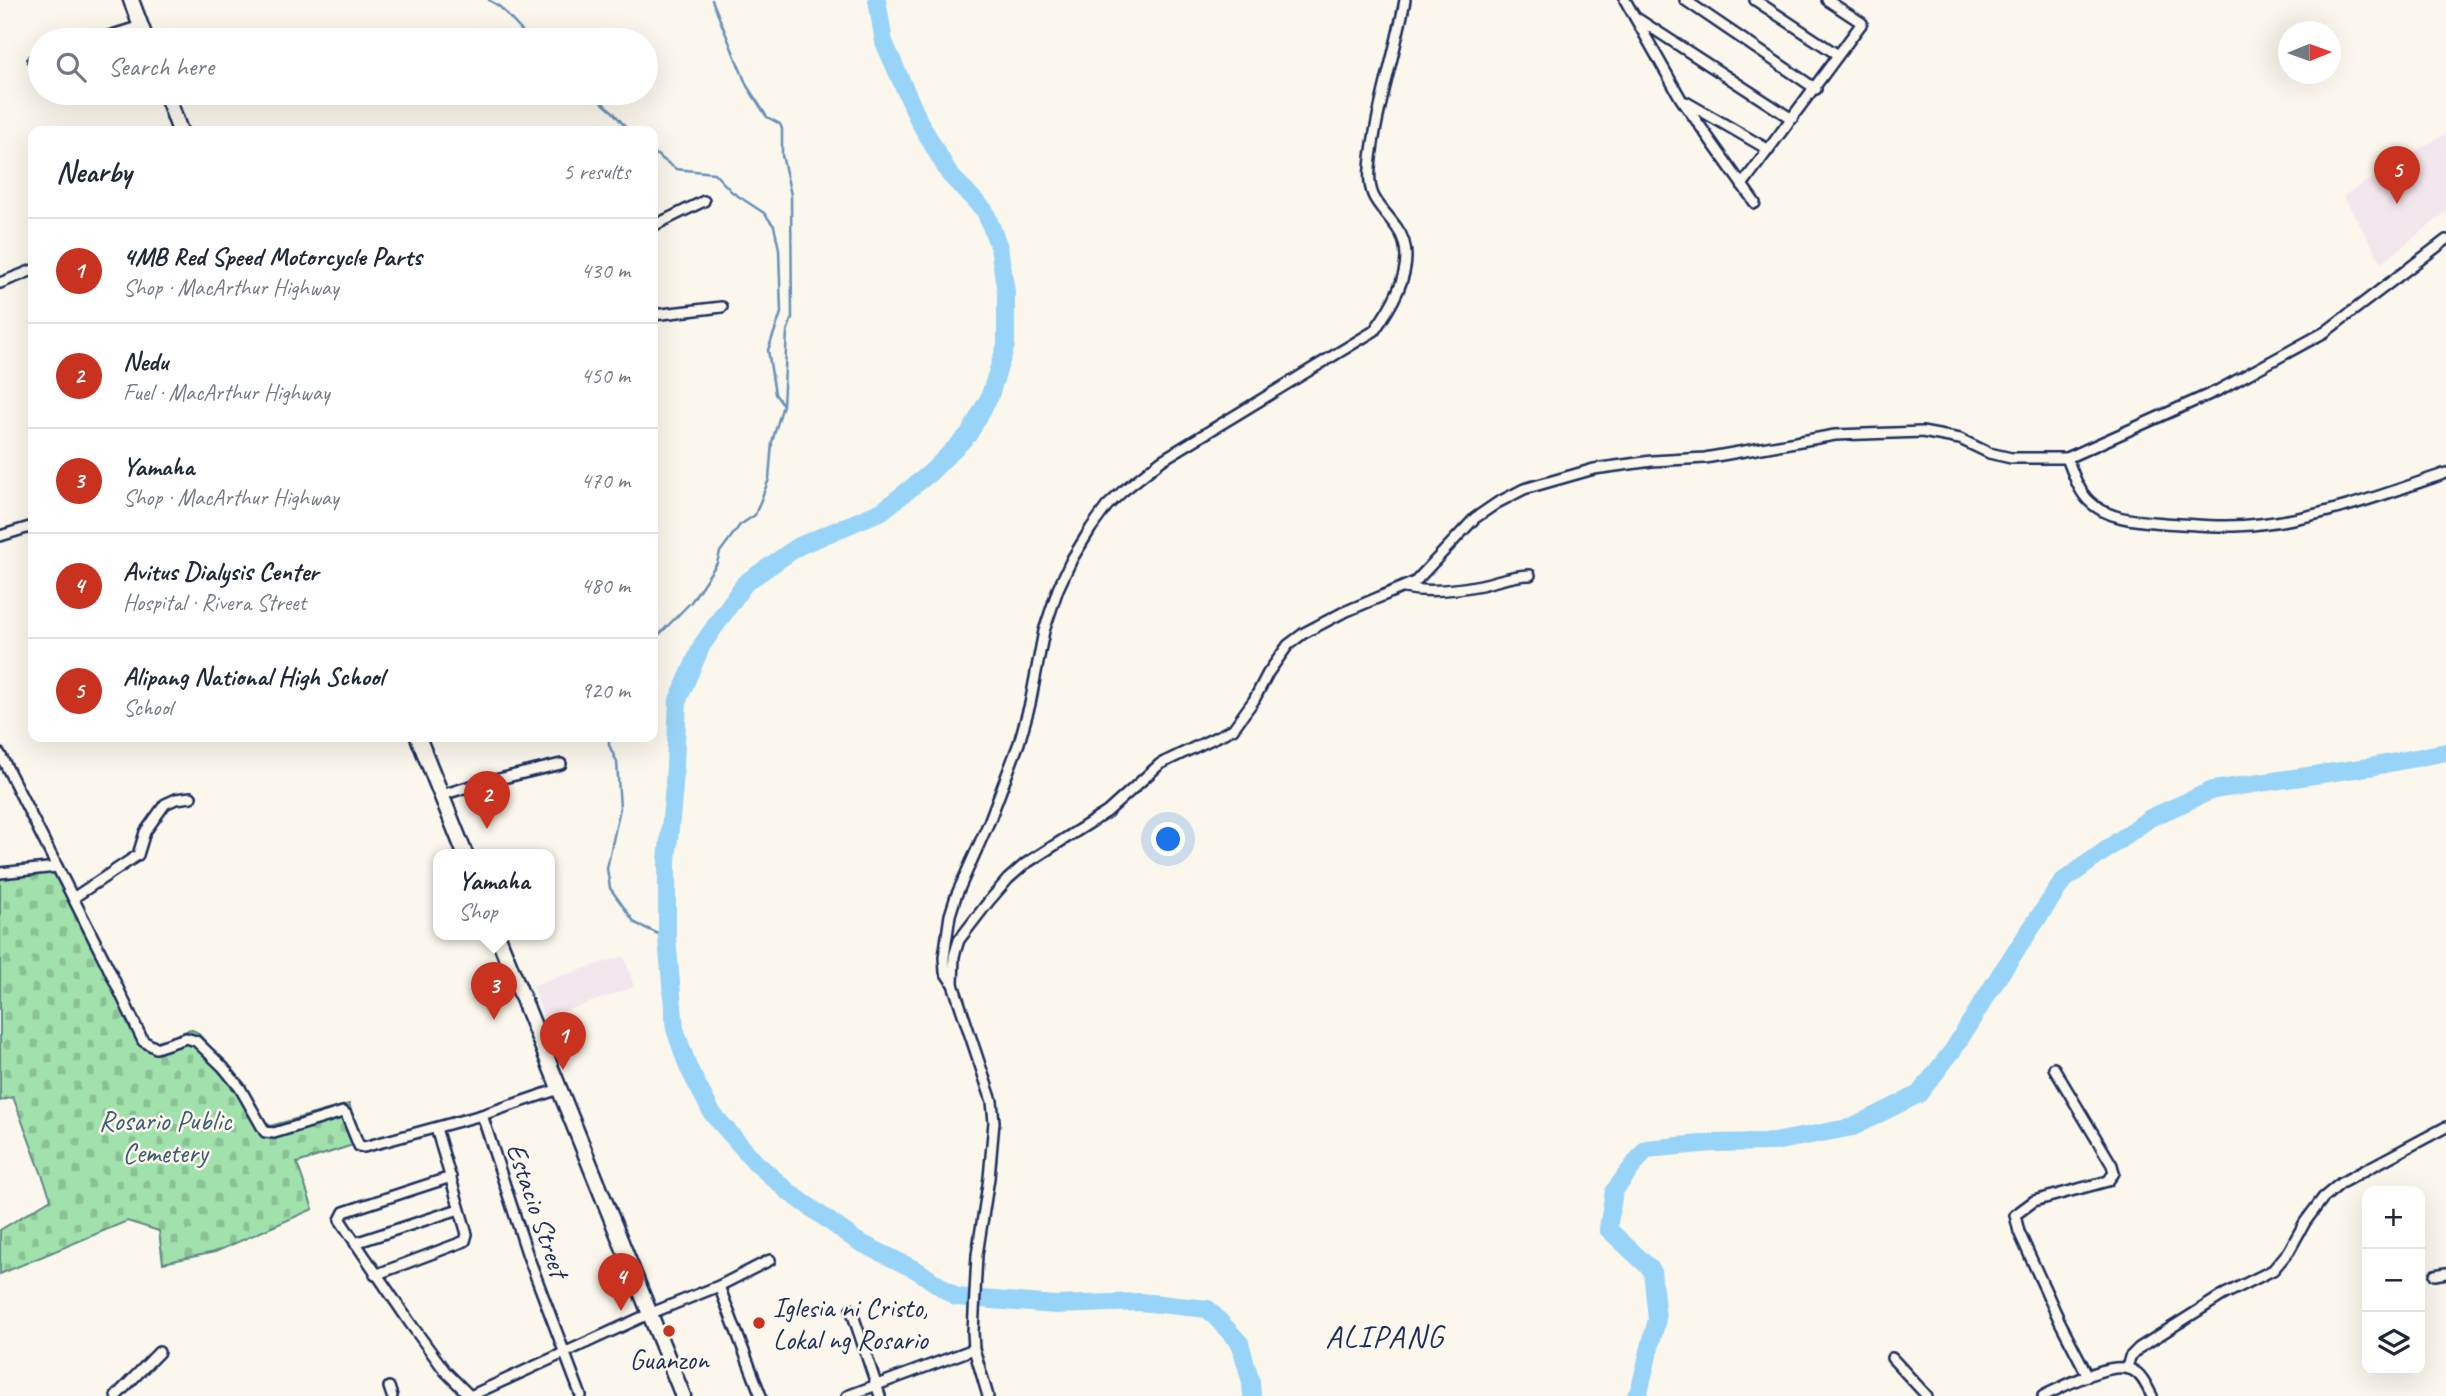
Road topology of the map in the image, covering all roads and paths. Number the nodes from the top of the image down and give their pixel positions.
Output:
1 (131, 0) edge
2 (1405, 0) edge
3 (1625, 0) edge
4 (1685, 0) edge
5 (1755, 0) edge
6 (1827, 0) edge
7 (1634, 16) junction
8 (142, 28) edge
9 (1838, 55) junction
10 (1816, 89) junction
11 (1681, 99) junction
12 (170, 105) edge
13 (1792, 119) junction
14 (178, 126) edge
15 (1769, 150) junction
16 (1742, 185) junction
17 (704, 201) dead end
18 (1755, 203) dead end
19 (658, 224) edge
20 (2446, 240) edge
21 (28, 272) edge
22 (0, 283) edge
23 (722, 307) dead end
24 (658, 315) edge
25 (2067, 458) junction
26 (2446, 473) edge
27 (28, 528) edge
28 (0, 536) edge
29 (1530, 575) dead end
30 (1403, 587) junction
31 (420, 742) edge
32 (0, 754) edge
33 (561, 764) dead end
34 (442, 795) junction
35 (191, 797) dead end
36 (463, 849) edge
37 (57, 867) junction
38 (0, 873) edge
39 (73, 898) junction
40 (499, 940) edge
41 (953, 984) junction
42 (2054, 1068) dead end
43 (559, 1089) junction
44 (482, 1115) junction
45 (2446, 1127) edge
46 (436, 1128) junction
47 (451, 1177) junction
48 (459, 1209) junction
49 (355, 1243) junction
50 (770, 1260) dead end
51 (2446, 1273) edge
52 (375, 1275) junction
53 (2435, 1275) dead end
54 (719, 1286) junction
55 (851, 1309) dead end
56 (649, 1314) junction
57 (974, 1349) junction
58 (159, 1352) dead end
59 (565, 1354) junction
60 (1892, 1358) dead end
61 (2127, 1368) junction
62 (2088, 1376) junction
63 (877, 1385) junction
64 (116, 1396) edge
65 (470, 1396) edge
66 (581, 1396) edge
67 (683, 1396) edge
68 (761, 1396) edge
69 (847, 1396) edge
70 (880, 1396) edge
71 (988, 1396) edge
72 (1927, 1396) edge
73 (2043, 1396) edge
74 (2151, 1396) edge

1 - 8 highway
2 - 41 street
3 - 7 street
4 - 10 street
5 - 9 street
6 - 9 street
7 - 11 street
7 - 13 street
9 - 10 street
10 - 13 street
11 - 15 street
11 - 16 street
12 - 14 highway
13 - 15 street
15 - 16 street
16 - 18 street
17 - 19 street
20 - 25 street
21 - 22 street
23 - 24 street
25 - 26 street
25 - 30 street
27 - 28 street
29 - 30 street
30 - 41 street
31 - 34 highway
32 - 37 street
33 - 34 street
34 - 36 highway
35 - 39 street
37 - 38 street
37 - 39 street
39 - 46 street
40 - 43 highway
41 - 57 street
42 - 62 street
43 - 44 street, Estacio Street
43 - 56 highway
44 - 46 street
44 - 59 street, Estacio Street
45 - 61 street
46 - 47 street
47 - 48 street
47 - 49 street
48 - 49 street
48 - 52 street
49 - 52 street
50 - 54 street
51 - 53 street
52 - 65 street
54 - 56 street
54 - 68 street
55 - 63 street
56 - 59 street
56 - 67 highway
57 - 63 street
57 - 71 street
58 - 64 street
59 - 65 street
59 - 66 street, Estacio Street
60 - 72 street
61 - 62 street
61 - 74 street
62 - 73 street
63 - 69 street
63 - 70 street

